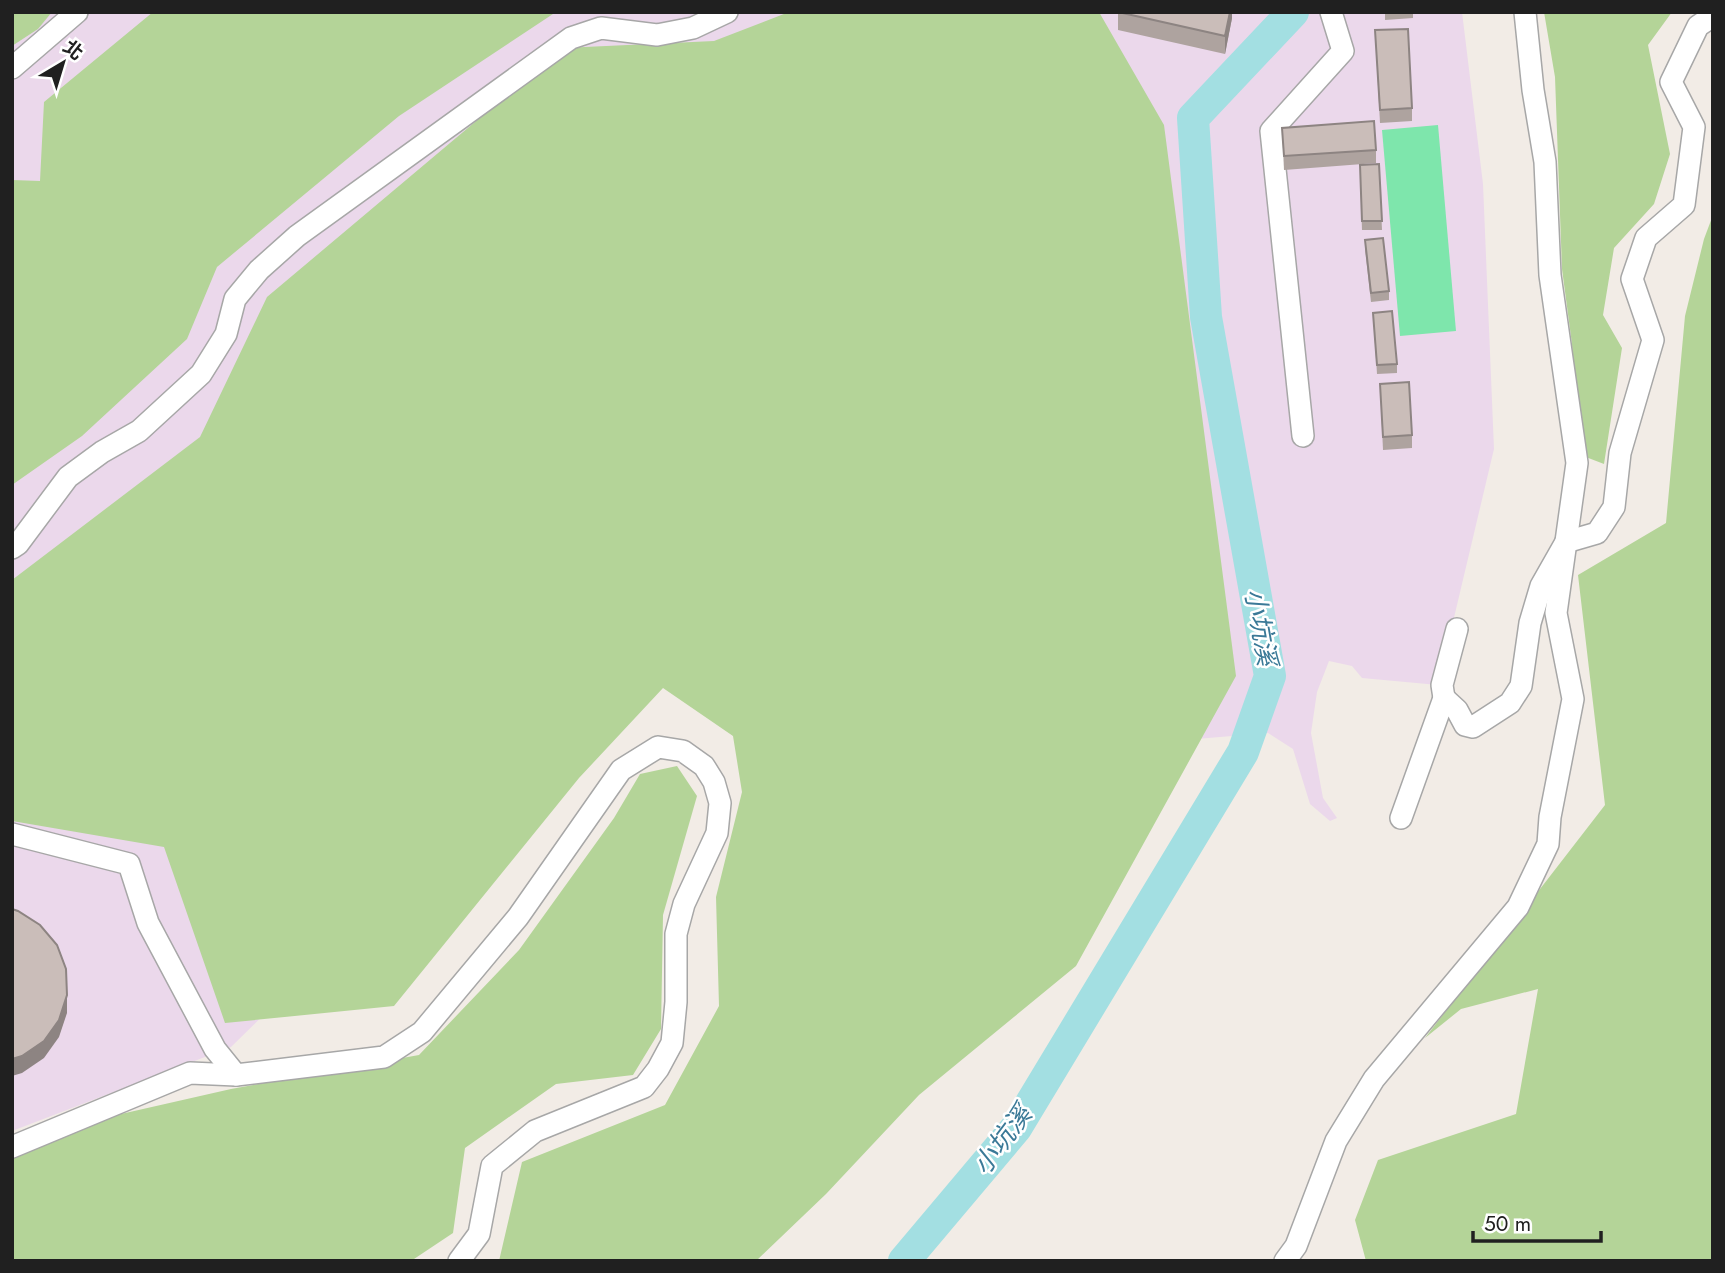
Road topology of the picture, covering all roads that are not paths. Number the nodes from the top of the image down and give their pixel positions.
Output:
1 (77, 12) edge
2 (727, 12) edge
3 (1331, 12) edge
4 (1525, 12) edge
5 (1713, 16) edge
6 (12, 68) edge
7 (1303, 436) dead end
8 (1566, 542) junction
9 (12, 548) edge
10 (1457, 629) dead end
11 (1444, 698) junction
12 (1401, 818) dead end
13 (12, 834) edge
14 (236, 1075) junction
15 (12, 1147) edge
16 (1297, 1256) edge
17 (458, 1261) edge

1 - 6 street
2 - 9 street
3 - 7 street
4 - 8 street
5 - 8 street
8 - 11 street
8 - 16 street
10 - 11 street
11 - 12 street
13 - 14 street
14 - 15 street
14 - 17 street

